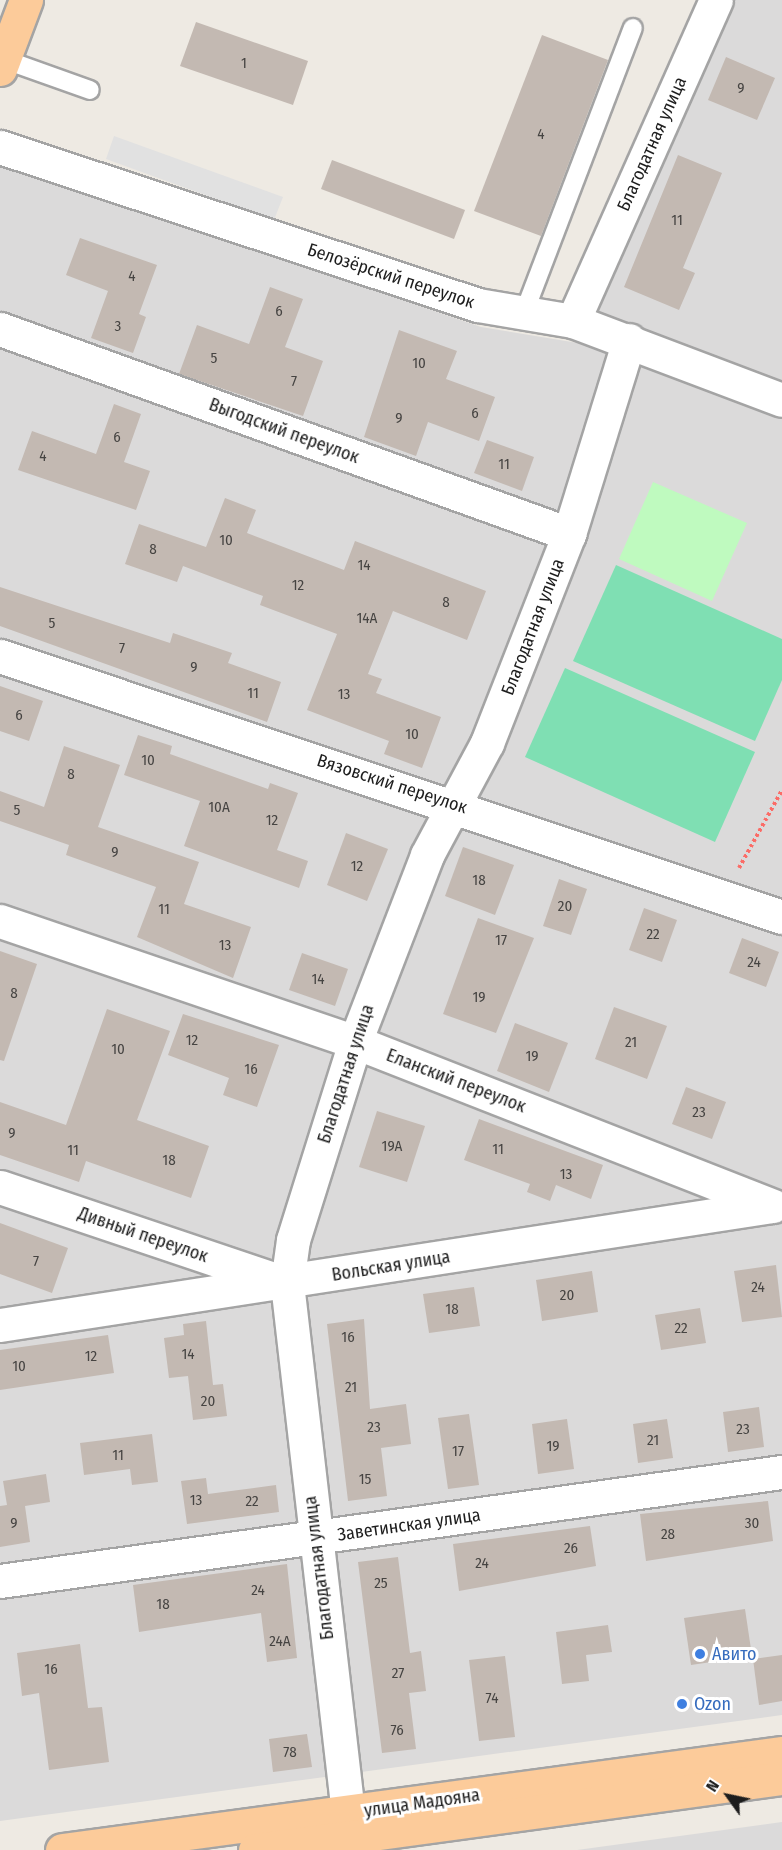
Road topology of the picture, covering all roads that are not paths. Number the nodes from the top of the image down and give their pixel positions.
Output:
1 (26, 0) edge
2 (716, 0) edge
3 (633, 28) dead end
4 (2, 64) edge
5 (90, 90) dead end
6 (0, 147) edge
7 (524, 313) junction
8 (573, 321) junction
9 (0, 329) edge
10 (629, 340) junction
11 (782, 400) edge
12 (569, 534) junction
13 (0, 656) edge
14 (456, 805) junction
15 (782, 916) edge
16 (0, 921) edge
17 (355, 1042) junction
18 (0, 1187) edge
19 (777, 1205) edge
20 (287, 1283) junction
21 (0, 1325) edge
22 (782, 1472) edge
23 (316, 1538) junction
24 (0, 1581) edge
25 (782, 1753) edge
26 (782, 1778) edge
27 (351, 1833) edge
28 (62, 1850) edge
29 (255, 1850) edge

1 - 4 main road
2 - 8 street, Благодатная улица
3 - 7 lane
4 - 5 lane
6 - 7 street, Белозёрский переулок
7 - 8 street, Белозёрский переулок
8 - 10 street, Белозёрский переулок
9 - 12 street, Выгодский переулок
10 - 11 street, Белозёрский переулок
10 - 12 street, Благодатная улица
12 - 14 street, Благодатная улица
13 - 14 street, Вязовский переулок
14 - 15 street, Вязовский переулок
14 - 17 street, Благодатная улица
16 - 17 street, Еланский переулок
17 - 19 street, Еланский переулок
17 - 20 street, Благодатная улица
18 - 20 street, Дивный переулок
19 - 20 street, Вольская улица
20 - 21 street, Вольская улица
20 - 23 street, Благодатная улица
22 - 23 street, Заветинская улица
23 - 24 street, Заветинская улица
23 - 27 street, Благодатная улица
25 - 27 main road, улица Мадояна
26 - 27 main road, улица Мадояна
27 - 28 main road, улица Мадояна
27 - 29 main road, улица Мадояна

